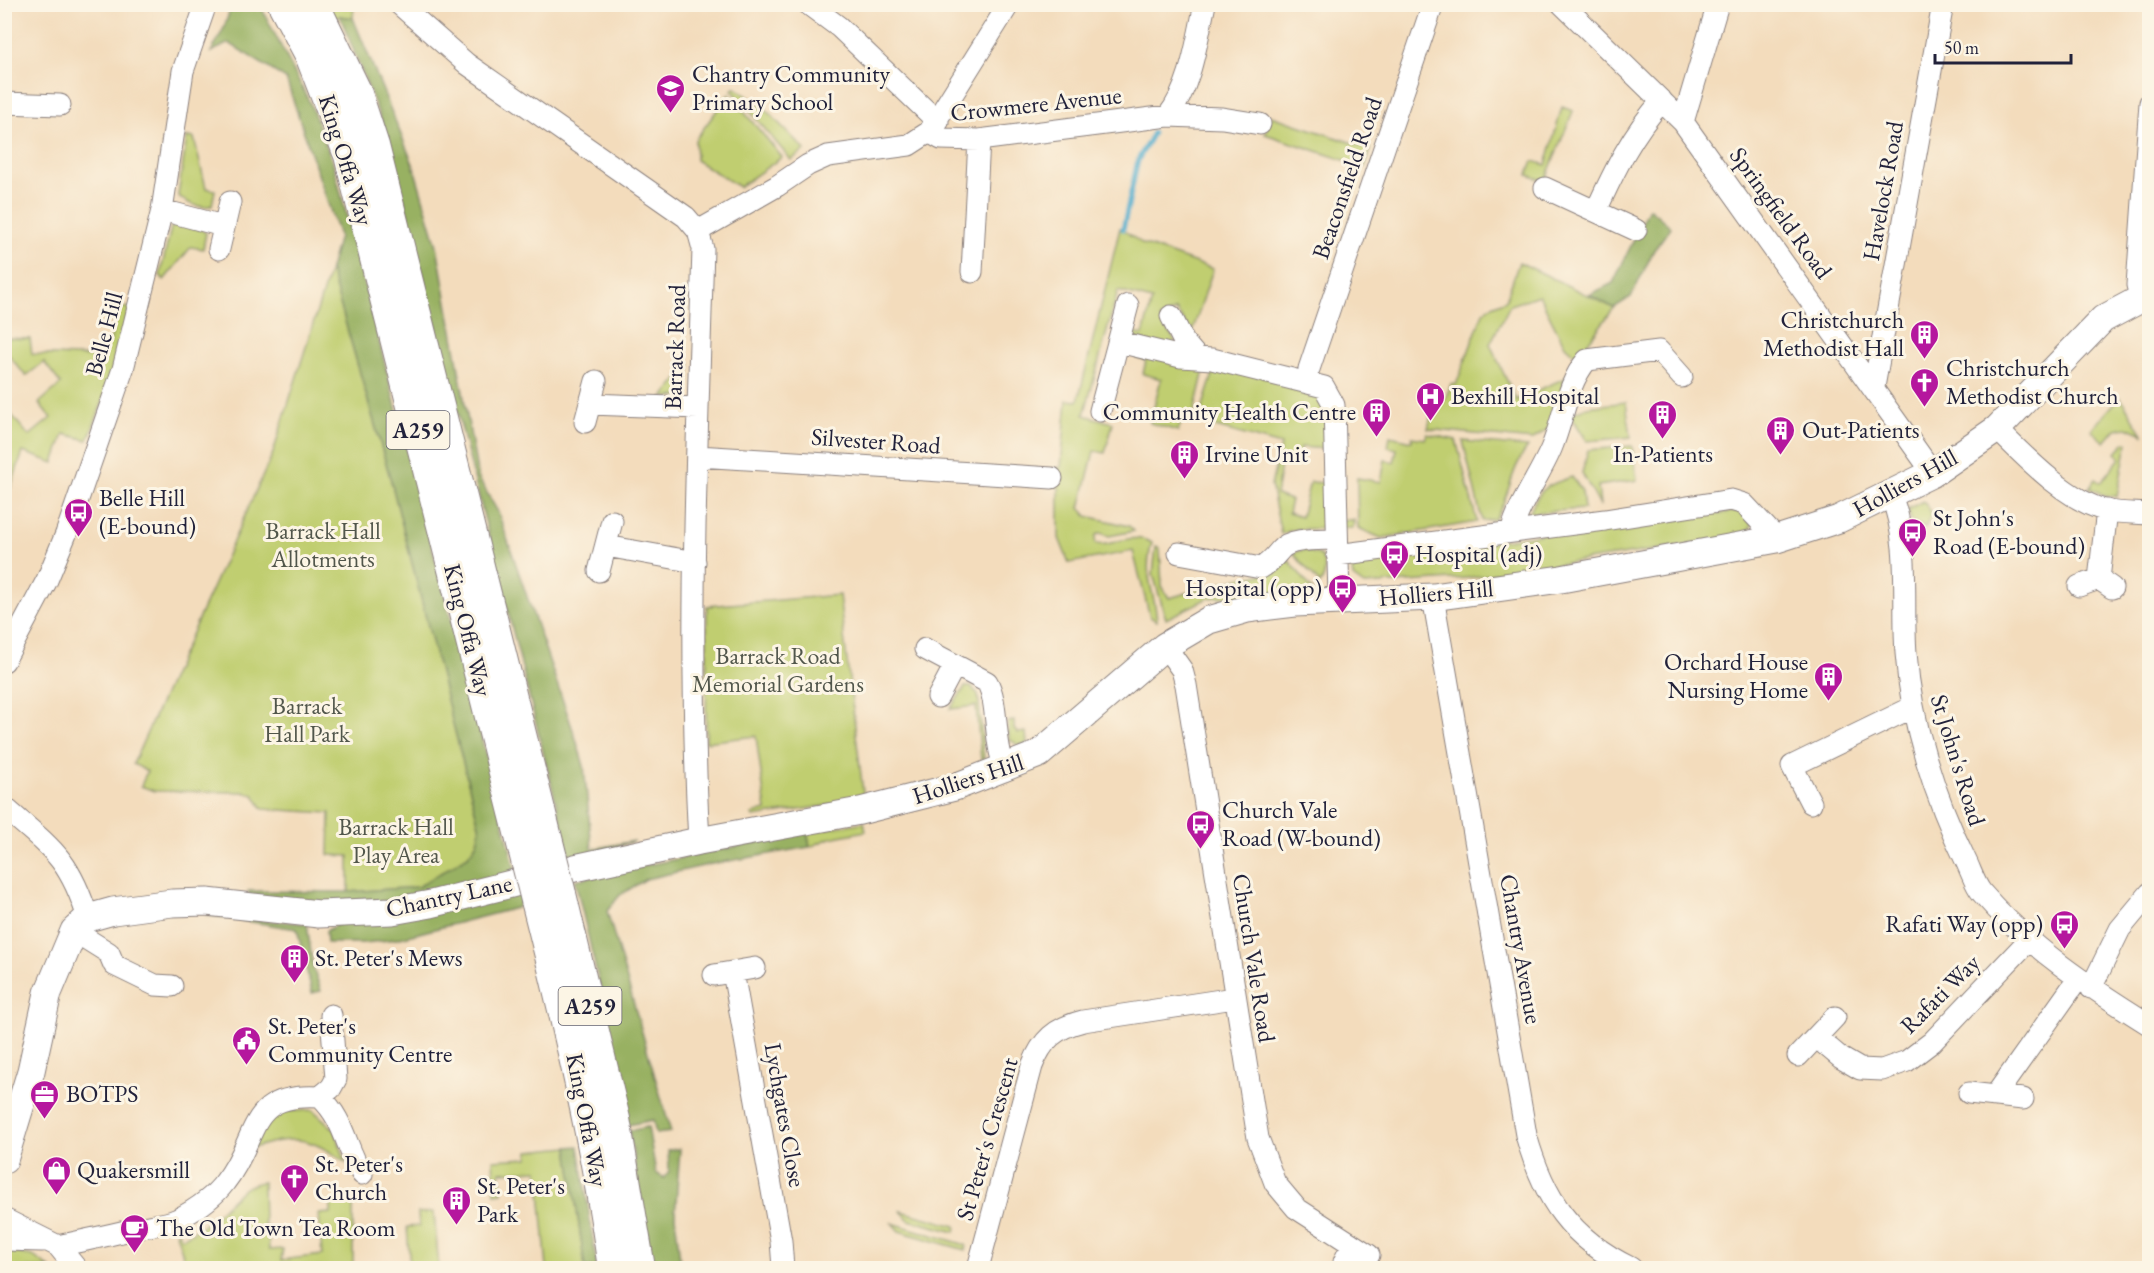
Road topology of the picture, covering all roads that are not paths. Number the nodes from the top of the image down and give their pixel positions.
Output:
1 (206, 4) edge
2 (283, 4) edge
3 (314, 4) edge
4 (399, 4) edge
5 (808, 4) edge
6 (1009, 4) edge
7 (1205, 4) edge
8 (1433, 4) edge
9 (1563, 4) edge
10 (1718, 4) edge
11 (1943, 4) edge
12 (1662, 101) junction
13 (4, 103) edge
14 (2150, 103) edge
15 (60, 105) dead end
16 (1168, 116) junction
17 (1683, 122) junction
18 (1260, 124) dead end
19 (933, 127) junction
20 (979, 140) junction
21 (1545, 188) dead end
22 (230, 202) dead end
23 (162, 210) junction
24 (1596, 211) junction
25 (223, 226) junction
26 (1636, 230) dead end
27 (699, 231) junction
28 (219, 249) dead end
29 (972, 272) dead end
30 (2145, 296) edge
31 (1128, 305) dead end
32 (1171, 316) dead end
33 (1119, 342) junction
34 (1196, 356) junction
35 (1309, 369) dead end
36 (1682, 377) dead end
37 (596, 381) dead end
38 (1874, 387) junction
39 (698, 408) junction
40 (1100, 411) dead end
41 (1997, 429) junction
42 (698, 456) junction
43 (1932, 473) junction
44 (1052, 478) dead end
45 (1891, 496) junction
46 (2107, 510) junction
47 (2150, 514) edge
48 (612, 521) dead end
49 (1511, 532) junction
50 (1777, 539) junction
51 (606, 546) junction
52 (1337, 547) junction
53 (1179, 554) dead end
54 (695, 562) junction
55 (599, 571) dead end
56 (2097, 584) dead end
57 (1433, 597) junction
58 (1339, 599) junction
59 (1165, 646) junction
60 (925, 649) dead end
61 (4, 661) edge
62 (955, 665) junction
63 (938, 697) dead end
64 (1913, 707) junction
65 (1006, 770) junction
66 (1811, 803) dead end
67 (4, 807) edge
68 (699, 841) junction
69 (540, 861) junction
70 (2150, 893) edge
71 (548, 897) junction
72 (2141, 919) edge
73 (81, 924) junction
74 (2028, 941) junction
75 (755, 968) dead end
76 (2085, 984) junction
77 (171, 986) dead end
78 (1234, 998) junction
79 (331, 1015) dead end
80 (1834, 1017) dead end
81 (2150, 1024) edge
82 (1816, 1037) junction
83 (1798, 1056) dead end
84 (1969, 1093) dead end
85 (1995, 1096) junction
86 (320, 1097) junction
87 (2023, 1099) dead end
88 (4, 1160) edge
89 (362, 1174) dead end
90 (4, 1219) edge
91 (4, 1240) edge
92 (54, 1244) junction
93 (1355, 1254) dead end
94 (1616, 1266) edge
95 (76, 1269) edge
96 (613, 1269) edge
97 (640, 1269) edge
98 (783, 1269) edge
99 (978, 1269) edge

1 - 23 street, Belle Hill
2 - 69 highway, King Offa Way / A259
3 - 69 highway, King Offa Way / A259
4 - 27 street
5 - 19 street
6 - 19 street
7 - 16 street
8 - 35 street, Beaconsfield Road
9 - 12 street, Springfield Road
10 - 17 street
11 - 38 street, Havelock Road
12 - 17 street, Springfield Road
12 - 24 street
13 - 15 street
14 - 30 street
16 - 18 street, Crowmere Avenue
16 - 20 street, Crowmere Avenue
17 - 38 street, Springfield Road
19 - 20 street, Crowmere Avenue
19 - 27 street, Crowmere Avenue
20 - 29 street
21 - 24 street
22 - 25 street
23 - 25 street
23 - 61 street, Belle Hill
24 - 26 street
25 - 28 street
27 - 39 street, Barrack Road
30 - 41 main road, Holliers Hill
31 - 33 street
32 - 34 street
33 - 34 street
33 - 40 street
34 - 52 street
36 - 49 street
37 - 39 street
38 - 43 street, Springfield Road
39 - 42 street, Barrack Road
41 - 43 main road, Holliers Hill
41 - 46 street
42 - 44 street, Silvester Road
42 - 54 street, Barrack Road
43 - 45 main road, Holliers Hill
45 - 50 main road, Holliers Hill
45 - 64 street, St John's Road
46 - 47 street
46 - 56 street
48 - 51 street
49 - 50 street
49 - 52 street
50 - 57 main road, Holliers Hill
51 - 54 street
51 - 55 street
52 - 53 street
52 - 58 street
54 - 68 street, Barrack Road
57 - 58 main road, Holliers Hill
57 - 94 street, Chantry Avenue
58 - 59 main road, Holliers Hill
59 - 65 main road, Holliers Hill
59 - 78 street, Church Vale Road
60 - 62 street
62 - 63 street
62 - 65 street
64 - 66 street
64 - 74 street, St John's Road
65 - 68 main road, Holliers Hill
67 - 73 street
68 - 73 main road, Chantry Lane
69 - 71 highway, King Offa Way / A259, bridge
70 - 72 street
71 - 96 highway, King Offa Way / A259
71 - 97 highway, King Offa Way / A259
72 - 76 street
73 - 77 street
73 - 88 main road
74 - 76 street, St John's Road
74 - 82 street, Rafati Way
75 - 98 street, Lychgates Close
76 - 81 street, St John's Road
76 - 85 street
78 - 93 street, Church Vale Road
78 - 99 street, St Peter's Crescent
79 - 86 street
80 - 82 street
82 - 83 street
84 - 85 street
85 - 87 street
86 - 89 street
86 - 92 street
90 - 92 street
91 - 92 street
92 - 95 street

